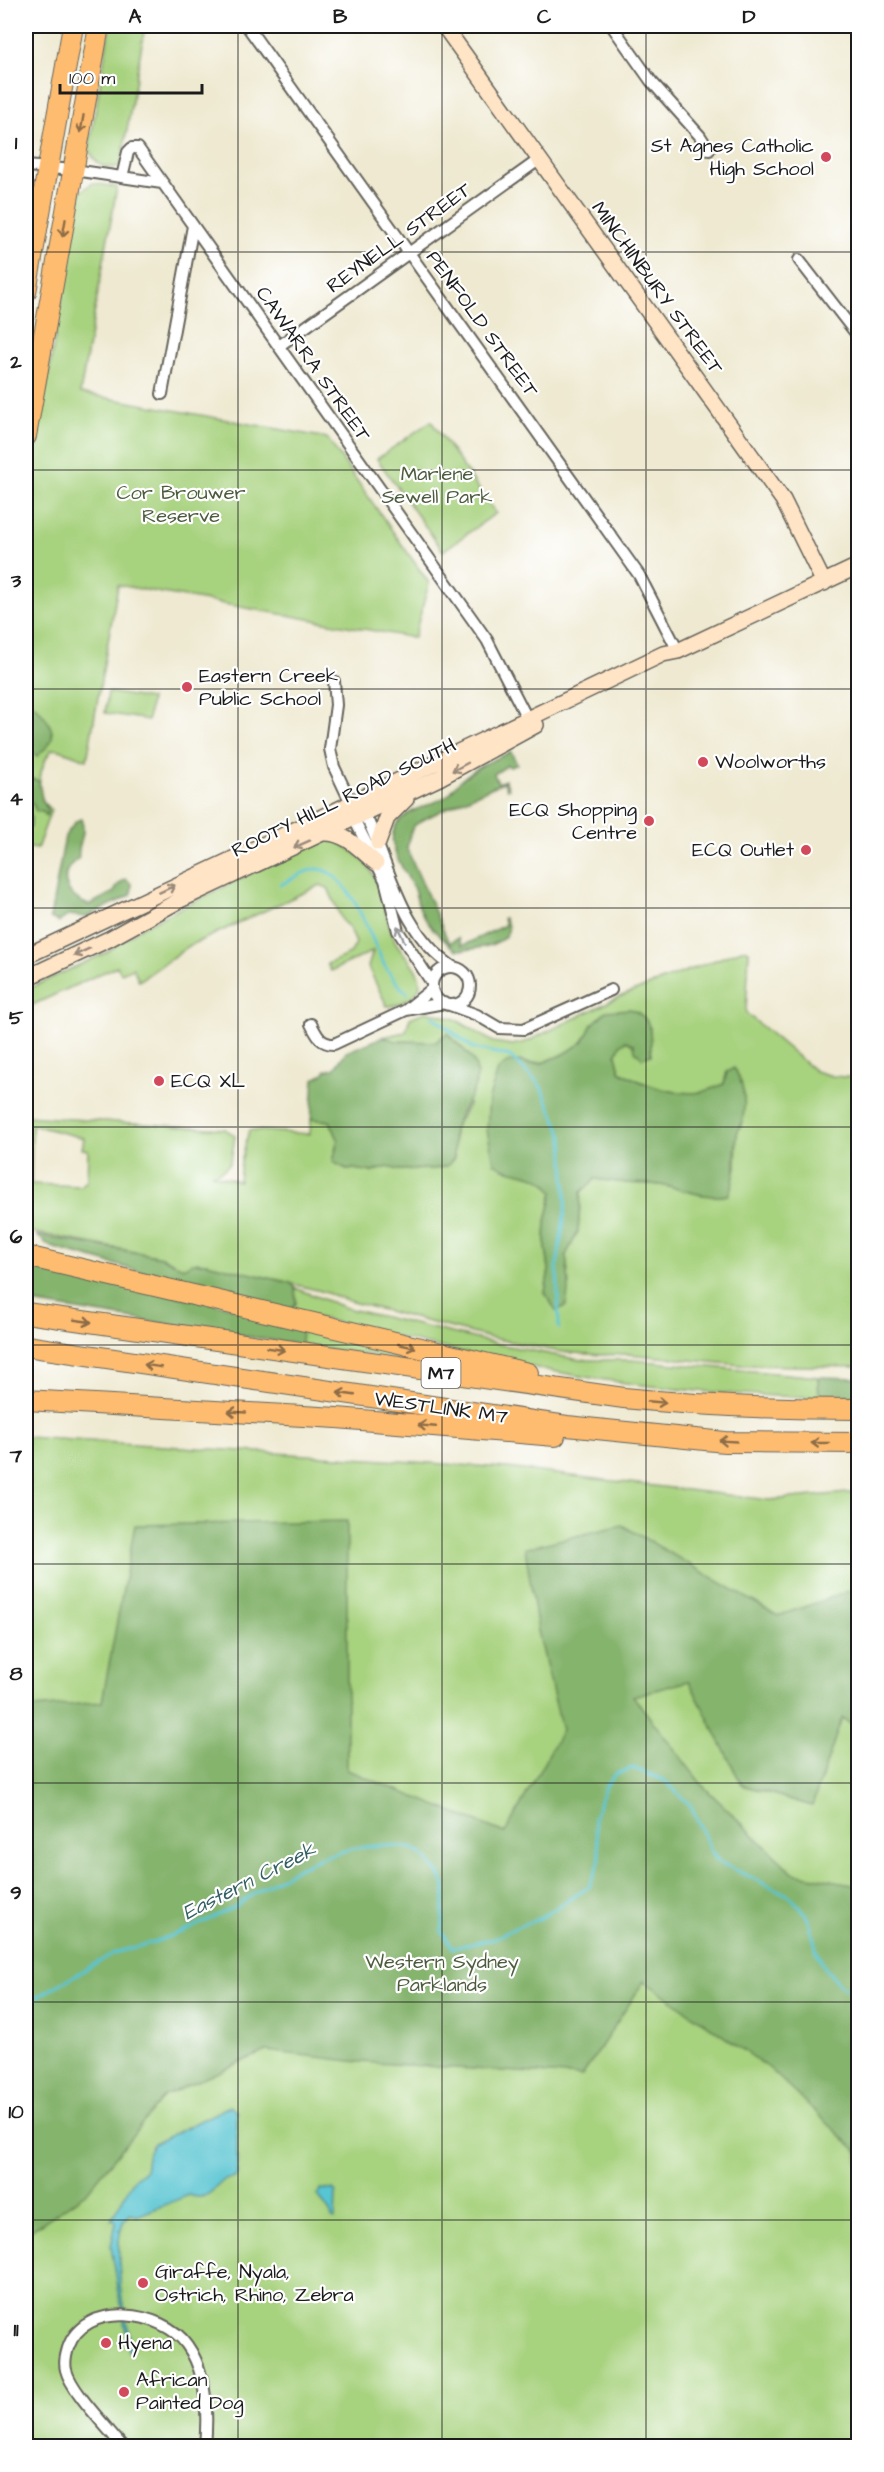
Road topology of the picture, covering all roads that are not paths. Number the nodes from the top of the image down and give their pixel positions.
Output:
1 (73, 26) edge
2 (99, 26) edge
3 (247, 26) edge
4 (444, 26) edge
5 (612, 26) edge
6 (709, 150) dead end
7 (540, 159) junction
8 (26, 166) edge
9 (47, 168) junction
10 (74, 170) junction
11 (122, 177) junction
12 (162, 183) junction
13 (193, 226) junction
14 (409, 253) junction
15 (799, 260) dead end
16 (26, 292) edge
17 (858, 336) edge
18 (279, 346) junction
19 (162, 394) dead end
20 (26, 436) edge
21 (858, 566) edge
22 (824, 583) junction
23 (678, 651) junction
24 (334, 681) dead end
25 (530, 722) junction
26 (417, 789) junction
27 (351, 803) junction
28 (359, 816) junction
29 (325, 833) junction
30 (378, 843) junction
31 (376, 863) junction
32 (26, 956) edge
33 (453, 967) junction
34 (26, 978) edge
35 (432, 986) junction
36 (611, 990) dead end
37 (470, 991) junction
38 (447, 1004) junction
39 (406, 1010) junction
40 (477, 1015) junction
41 (311, 1024) dead end
42 (26, 1256) edge
43 (26, 1313) edge
44 (26, 1346) edge
45 (624, 1398) junction
46 (26, 1401) edge
47 (858, 1409) edge
48 (674, 1438) junction
49 (858, 1443) edge
50 (122, 2446) edge
51 (205, 2446) edge

1 - 9 highway
2 -> 10 highway
3 - 14 street, PENFOLD STREET
4 - 7 main road, MINCHINBURY STREET
5 - 6 street
7 - 14 street, REYNELL STREET
7 - 22 main road, MINCHINBURY STREET
8 - 9 street
9 - 10 street
9 - 16 highway
10 - 11 street
10 -> 20 highway
11 - 12 street
11 - 12 street, CAWARRA STREET
12 - 13 street, CAWARRA STREET
13 - 18 street, CAWARRA STREET
13 - 19 street
14 - 18 street, REYNELL STREET
14 - 23 street, PENFOLD STREET
15 - 17 street
18 - 25 street, CAWARRA STREET
21 - 22 main road, ROOTY HILL ROAD SOUTH
22 - 23 main road, ROOTY HILL ROAD SOUTH
23 - 25 main road, ROOTY HILL ROAD SOUTH
24 - 27 street
25 -> 26 main road, ROOTY HILL ROAD SOUTH
25 - 27 main road, ROOTY HILL ROAD SOUTH
26 - 28 main road, ROOTY HILL ROAD SOUTH
26 - 30 main road
27 - 28 street
32 -> 27 main road, ROOTY HILL ROAD SOUTH
28 - 29 main road, ROOTY HILL ROAD SOUTH
28 - 30 street
28 - 31 street
29 - 31 main road
29 -> 34 main road, ROOTY HILL ROAD SOUTH
30 - 33 street
35 -> 31 street
33 - 35 street
33 - 37 street
35 - 38 street
35 - 39 street
36 - 40 street
37 - 38 street
37 - 40 street
38 - 39 street
38 - 40 street
39 - 41 street
42 -> 45 highway, M7
43 -> 45 highway, WESTLINK M7 / M7
48 -> 44 highway, WESTLINK M7 / M7
45 -> 47 highway, WESTLINK M7 / M7
48 -> 46 highway
49 -> 48 highway, WESTLINK M7 / M7
50 - 51 street

